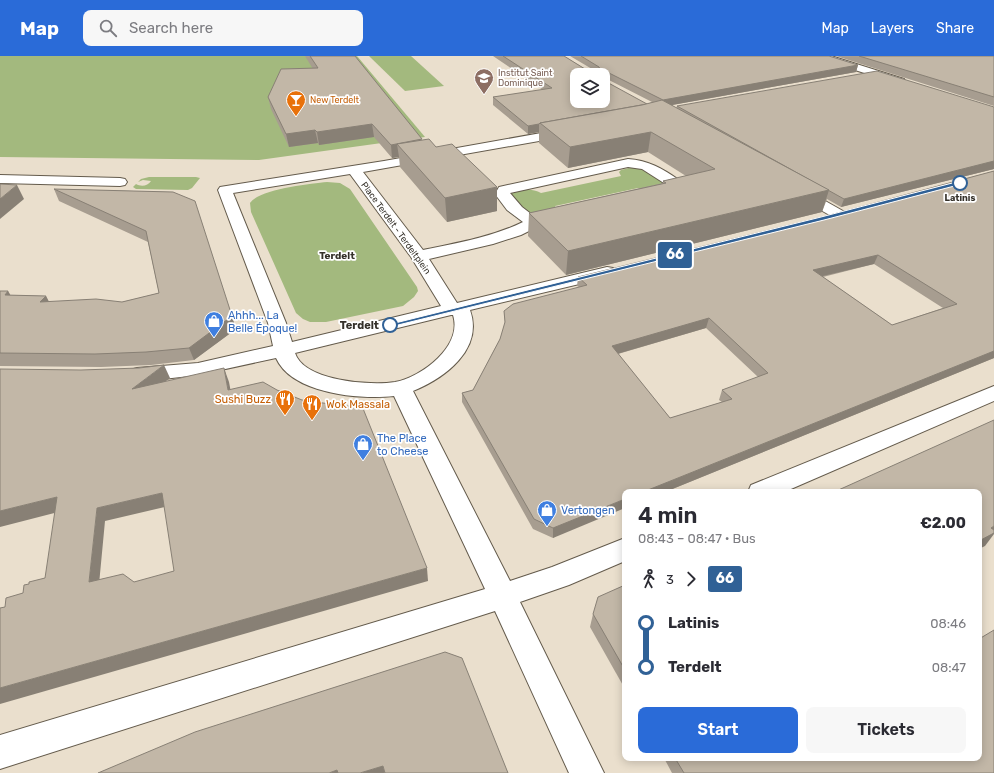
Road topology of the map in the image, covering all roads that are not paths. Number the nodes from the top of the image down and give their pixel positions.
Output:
1 (821, 56) edge
2 (876, 73) junction
3 (853, 77) edge
4 (913, 85) edge
5 (578, 130) edge
6 (354, 170) junction
7 (0, 179) edge
8 (120, 182) dead end
9 (786, 184) edge
10 (650, 198) edge
11 (568, 216) edge
12 (815, 221) edge
13 (535, 222) junction
14 (419, 256) junction
15 (621, 268) edge
16 (456, 309) junction
17 (285, 350) junction
18 (118, 376) edge
19 (401, 388) junction
20 (994, 393) edge
21 (767, 489) edge
22 (622, 550) edge
23 (502, 596) junction
24 (0, 752) edge
25 (587, 773) edge

1 - 2 street
2 - 3 street
2 - 4 street
5 - 6 street
6 - 14 street, Place Terdelt - Terdeltplein
6 - 17 street, Place Terdelt - Terdeltplein
7 - 8 street
9 - 12 street
10 - 13 street
11 - 13 street
13 - 14 street
14 - 16 street, Place Terdelt - Terdeltplein
15 - 16 street
16 - 17 street
16 - 19 street, Place Terdelt - Terdeltplein
17 - 18 street
17 - 19 street
19 - 23 street
20 - 21 street
22 - 23 street
23 - 24 street
23 - 25 street

